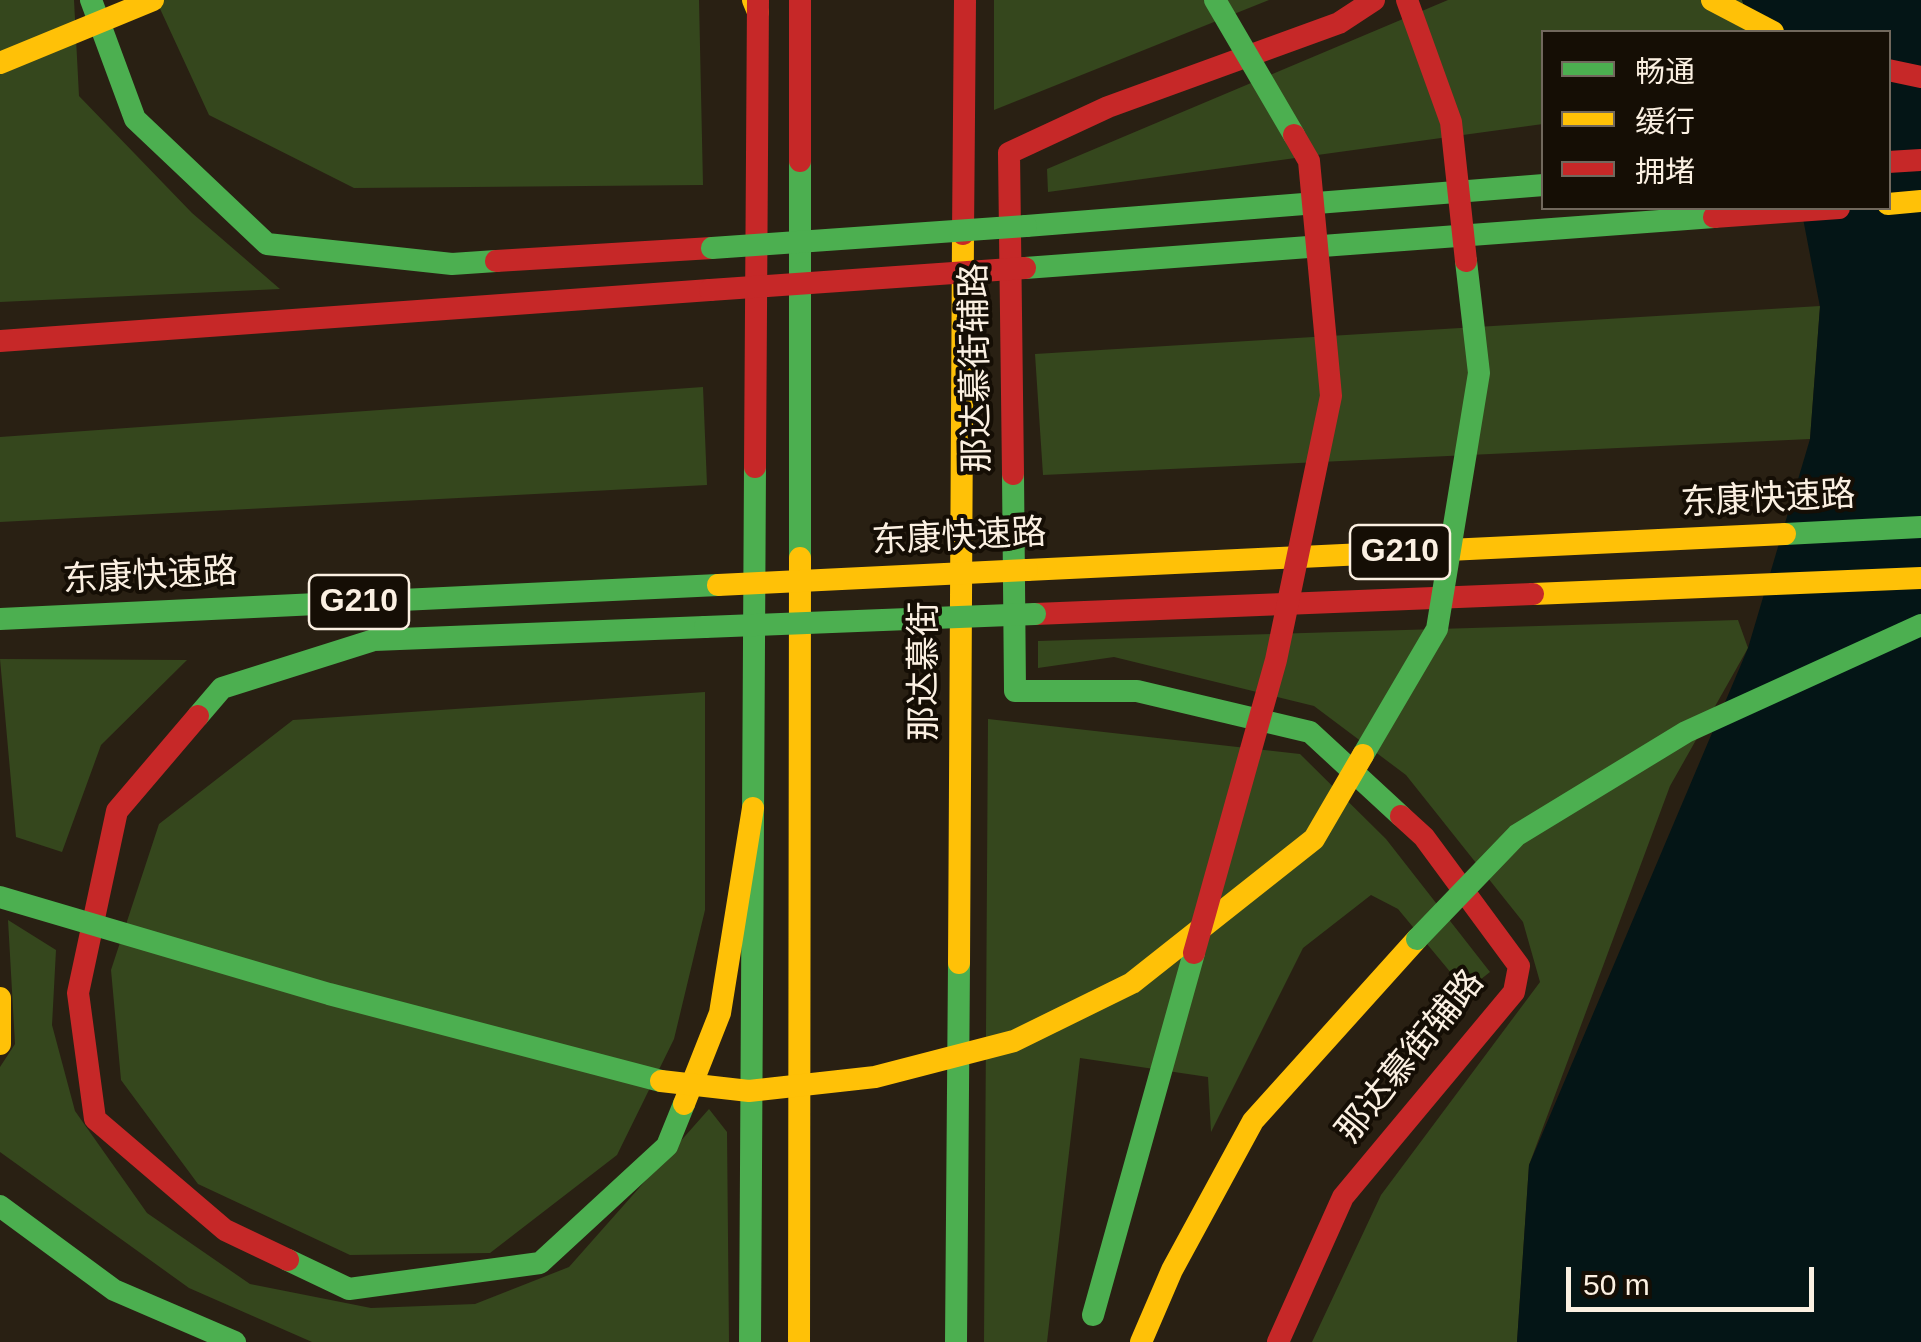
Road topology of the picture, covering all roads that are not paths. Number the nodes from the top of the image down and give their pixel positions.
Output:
1 (91, 0) edge
2 (152, 0) edge
3 (800, 0) edge
4 (965, 0) edge
5 (1215, 0) edge
6 (1374, 0) edge
7 (1406, 0) edge
8 (1712, 0) edge
9 (757, 4) edge
10 (1768, 30) edge
11 (0, 64) edge
12 (1891, 71) edge
13 (1921, 78) edge
14 (1921, 160) edge
15 (1891, 162) edge
16 (1541, 185) edge
17 (1921, 201) edge
18 (1891, 204) edge
19 (1811, 210) edge
20 (0, 342) edge
21 (1921, 528) edge
22 (1921, 578) edge
23 (0, 619) edge
24 (1921, 625) edge
25 (753, 808) junction
26 (0, 897) edge
27 (0, 998) edge
28 (0, 1044) edge
29 (0, 1206) edge
30 (235, 1342) edge
31 (750, 1342) edge
32 (799, 1342) edge
33 (956, 1342) edge
34 (1087, 1342) edge
35 (1141, 1342) edge
36 (1278, 1342) edge

1 - 16 main road, bridge
2 - 11 main road, bridge
3 - 32 main road
4 - 33 main road, 那达慕街
5 - 34 main road, bridge
6 - 36 main road, 那达慕街辅路
7 - 26 main road, bridge
8 - 10 main road
9 - 25 main road
12 - 13 main road
14 - 15 main road
17 - 18 main road
19 - 20 main road, bridge
21 - 23 main road, 东康快速路 / G210, bridge
22 - 25 main road, bridge
24 - 35 main road, bridge
25 - 31 main road
27 - 28 main road
29 - 30 main road

